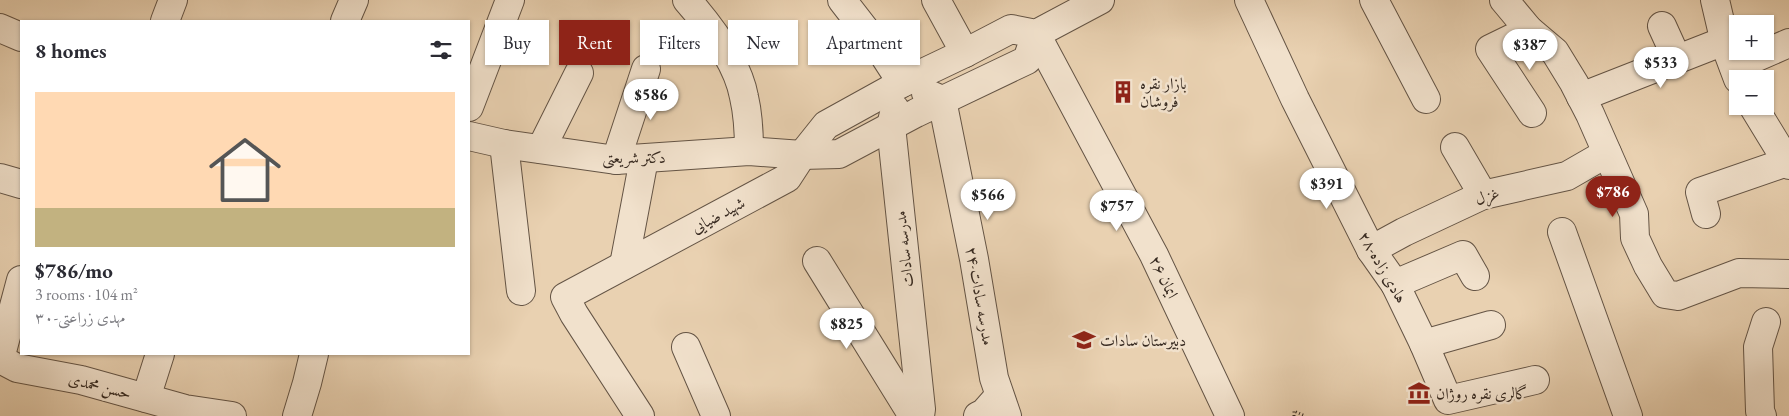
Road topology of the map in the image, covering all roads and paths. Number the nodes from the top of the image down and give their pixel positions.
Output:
1 (173, 0) edge
2 (354, 0) edge
3 (510, 0) edge
4 (687, 0) edge
5 (842, 0) edge
6 (936, 0) edge
7 (1100, 0) edge
8 (1249, 0) edge
9 (1374, 0) edge
10 (1504, 0) edge
11 (1715, 0) edge
12 (165, 20) edge
13 (345, 20) edge
14 (1662, 26) dead end
15 (0, 28) edge
16 (1529, 30) junction
17 (1036, 34) junction
18 (20, 37) edge
19 (1724, 41) junction
20 (1789, 43) edge
21 (965, 53) junction
22 (1677, 59) junction
23 (646, 70) dead end
24 (1735, 70) edge
25 (1741, 70) edge
26 (579, 73) dead end
27 (902, 83) junction
28 (1582, 97) junction
29 (1426, 99) dead end
30 (942, 100) junction
31 (470, 104) edge
32 (1532, 113) dead end
33 (1758, 115) edge
34 (891, 126) junction
35 (470, 136) edge
36 (504, 144) junction
37 (1455, 147) dead end
38 (541, 149) junction
39 (749, 151) junction
40 (1607, 153) junction
41 (802, 155) junction
42 (644, 159) junction
43 (616, 160) junction
44 (1788, 164) edge
45 (0, 178) edge
46 (20, 184) edge
47 (1483, 195) junction
48 (1706, 214) dead end
49 (1562, 232) dead end
50 (1371, 250) junction
51 (817, 261) dead end
52 (624, 265) junction
53 (1789, 274) edge
54 (1475, 276) dead end
55 (20, 284) edge
56 (1395, 284) junction
57 (521, 291) dead end
58 (1766, 322) dead end
59 (1491, 325) dead end
60 (1424, 344) junction
61 (686, 347) dead end
62 (160, 355) edge
63 (314, 355) edge
64 (0, 359) edge
65 (1535, 380) dead end
66 (146, 398) junction
67 (1003, 406) edge
68 (1446, 411) edge
69 (921, 414) edge
70 (1294, 414) edge
71 (232, 416) edge
72 (296, 416) edge
73 (640, 416) edge
74 (716, 416) edge
75 (978, 416) edge
76 (1230, 416) edge
77 (1305, 416) edge
78 (1628, 416) edge
79 (1762, 416) edge

1 - 12 street
2 - 13 street
3 - 31 street
4 - 39 street
5 - 27 street
6 - 21 street
7 - 17 street
8 - 50 street, ۲۸-هادی زاده
9 - 29 street
10 - 16 street
11 - 19 street
14 - 22 street
15 - 18 street
16 - 28 street
16 - 32 street
17 - 21 street
17 - 30 street, دکتر شریعتی
17 - 76 street, ۲۶ ایمان
19 - 22 street
19 - 24 street
20 - 25 street
21 - 27 street
22 - 28 street
23 - 43 street
26 - 38 street
27 - 30 street
27 - 34 street, مدرسه سادات
27 - 41 street
28 - 40 street
30 - 34 street, دکتر شریعتی
30 - 67 street, ۲۴-مدرسه سادات
33 - 44 street
34 - 41 street, دکتر شریعتی
34 - 69 street, مدرسه سادات
35 - 36 street, دکتر شریعتی
36 - 38 street, دکتر شریعتی
36 - 57 street
37 - 47 street
38 - 43 street, دکتر شریعتی
39 - 41 street, دکتر شریعتی
39 - 42 street, دکتر شریعتی
40 - 47 street, غزل
40 - 53 street
41 - 52 street, شهید ضیایی
42 - 43 street, دکتر شریعتی
42 - 52 street
44 - 48 street
45 - 46 street
47 - 50 street, غزل
49 - 78 street
50 - 56 street, ۲۸-هادی زاده
51 - 69 street
52 - 73 street, شهید ضیایی
54 - 56 street
55 - 64 street
56 - 60 street, ۲۸-هادی زاده
58 - 79 street
59 - 60 street
60 - 68 street, ۲۸-هادی زاده
61 - 74 street
62 - 66 street
63 - 72 street
64 - 66 street, حسن محمدی
65 - 68 street
66 - 71 street, حسن محمدی
67 - 75 street
70 - 77 path

